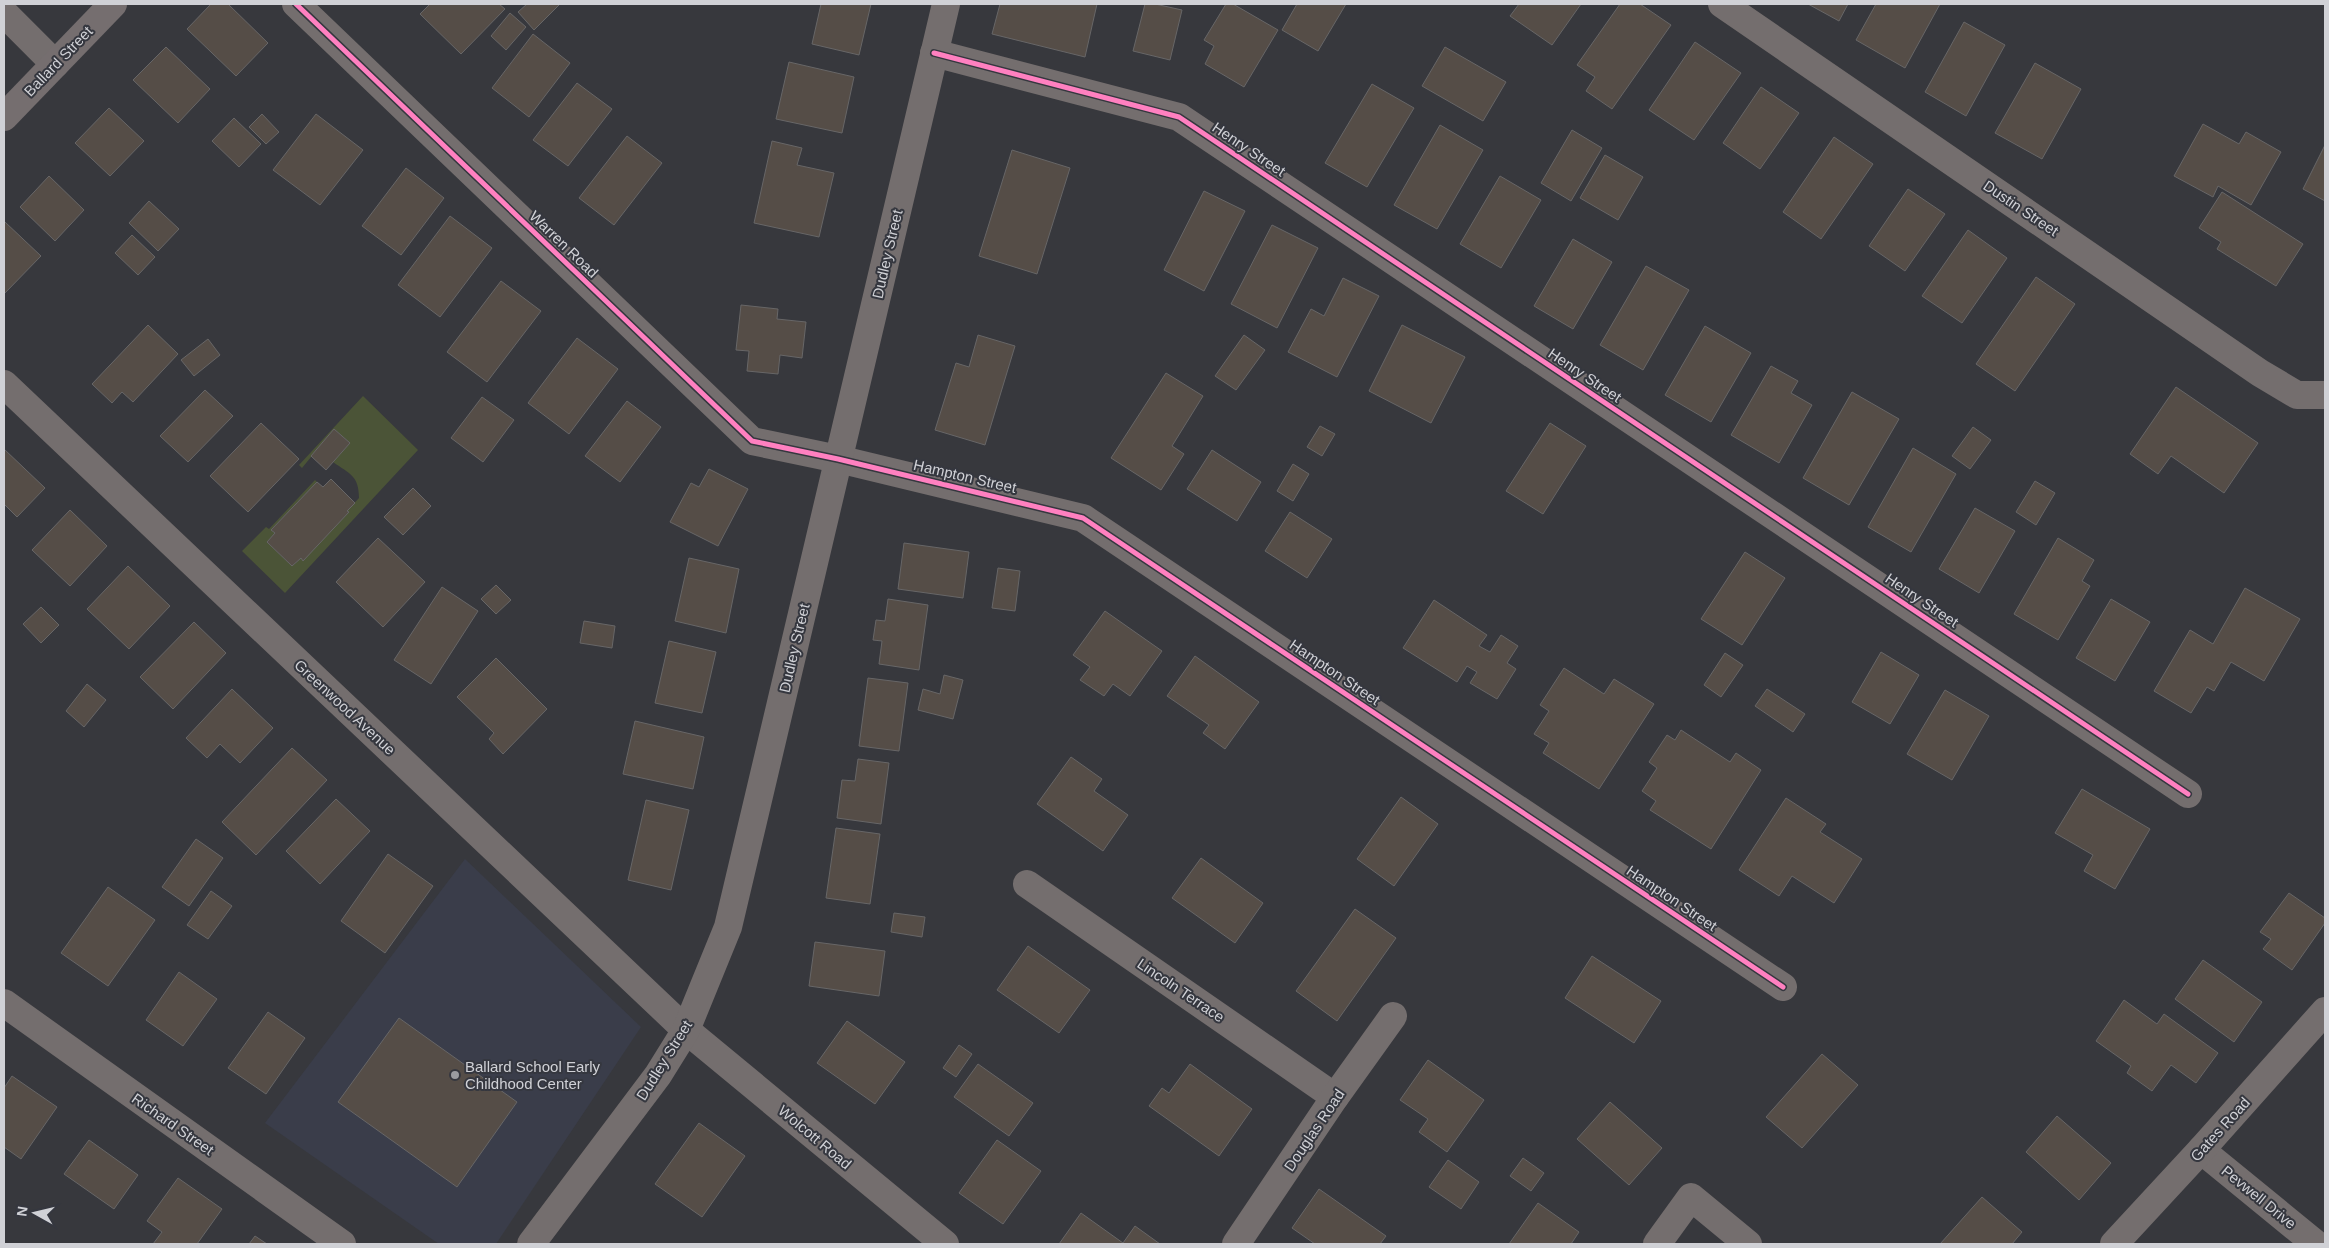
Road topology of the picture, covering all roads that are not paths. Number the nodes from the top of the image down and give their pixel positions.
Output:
1 (113, 4) edge
2 (296, 4) edge
3 (946, 4) edge
4 (1722, 4) edge
5 (4, 13) edge
6 (934, 54) junction
7 (56, 64) junction
8 (4, 117) edge
9 (4, 384) edge
10 (2325, 395) edge
11 (838, 459) junction
12 (2188, 794) dead end
13 (1026, 884) dead end
14 (1783, 987) dead end
15 (4, 1003) edge
16 (2325, 1011) edge
17 (1393, 1016) dead end
18 (686, 1030) junction
19 (1335, 1097) junction
20 (2201, 1150) junction
21 (342, 1244) edge
22 (532, 1244) edge
23 (945, 1244) edge
24 (1236, 1244) edge
25 (1657, 1244) edge
26 (1748, 1244) edge
27 (2114, 1244) edge
28 (2316, 1244) edge

1 - 7 main road, Ballard Street
2 - 11 street, Warren Road
3 - 6 street, Dudley Street
4 - 10 street, Dustin Street
5 - 7 street
6 - 11 street, Dudley Street
6 - 12 street, Henry Street
7 - 8 main road, Ballard Street
9 - 18 street, Greenwood Avenue
11 - 14 street, Hampton Street
11 - 18 street, Dudley Street
13 - 19 street, Lincoln Terrace
15 - 21 street, Richard Street
16 - 20 street, Gates Road
17 - 19 street, Douglas Road
18 - 22 street, Dudley Street
18 - 23 street, Wolcott Road
19 - 24 street, Douglas Road
20 - 27 street, Gates Road
20 - 28 street, Pevwell Drive
25 - 26 street

